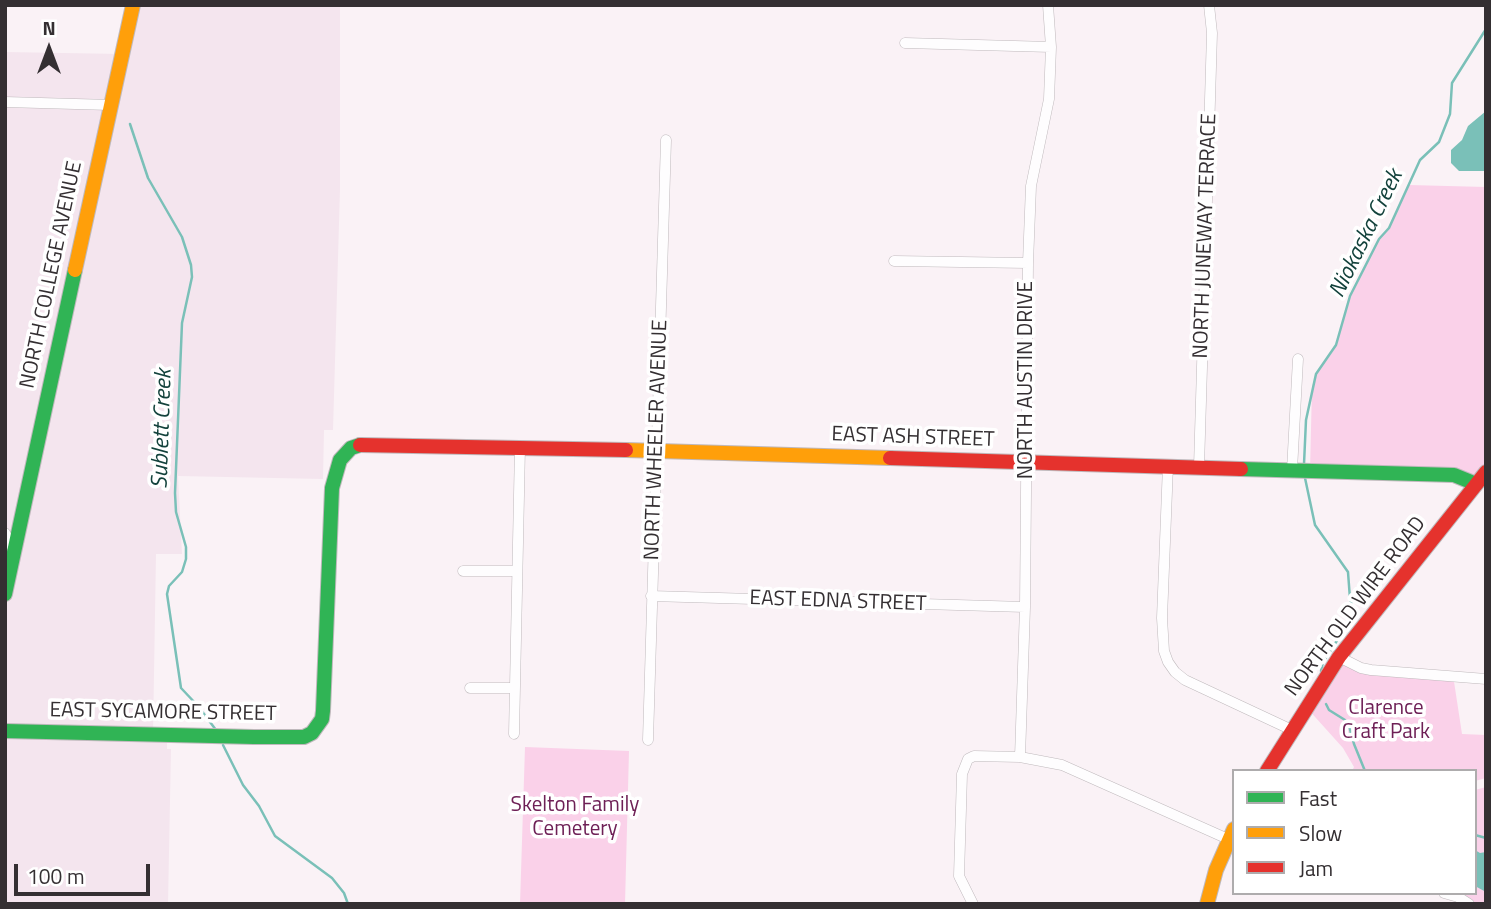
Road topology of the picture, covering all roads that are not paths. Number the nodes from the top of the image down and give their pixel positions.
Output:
1 (133, 5) edge
2 (1048, 5) edge
3 (1209, 5) edge
4 (905, 43) dead end
5 (1052, 47) junction
6 (5, 102) edge
7 (111, 105) junction
8 (666, 139) dead end
9 (894, 261) dead end
10 (1028, 262) junction
11 (1298, 359) dead end
12 (520, 447) junction
13 (657, 451) junction
14 (1026, 463) junction
15 (1168, 466) junction
16 (1199, 467) junction
17 (1292, 470) junction
18 (1482, 482) edge
19 (5, 533) edge
20 (15, 551) junction
21 (463, 571) dead end
22 (517, 571) junction
23 (5, 594) edge
24 (652, 596) junction
25 (1025, 607) junction
26 (1339, 657) junction
27 (1486, 679) edge
28 (470, 688) dead end
29 (515, 688) junction
30 (317, 727) joint
31 (1292, 730) junction
32 (5, 732) edge
33 (514, 734) dead end
34 (648, 740) dead end
35 (1020, 757) junction
36 (1268, 769) edge
37 (1232, 838) edge
38 (1451, 895) edge
39 (973, 904) edge
40 (1207, 904) edge
41 (1469, 904) edge

1 - 7 street, NORTH COLLEGE AVENUE
2 - 5 street, NORTH AUSTIN DRIVE
3 - 16 street, NORTH JUNEWAY TERRACE
4 - 5 street
5 - 10 street, NORTH AUSTIN DRIVE
6 - 7 street
7 - 20 street, NORTH COLLEGE AVENUE
8 - 13 street, NORTH WHEELER AVENUE
9 - 10 street
10 - 14 street, NORTH AUSTIN DRIVE
11 - 17 street
12 - 13 street, EAST ASH STREET
12 - 22 street
12 - 30 street, EAST ASH STREET
13 - 14 street, EAST ASH STREET
13 - 24 street, NORTH WHEELER AVENUE
14 - 15 street, EAST ASH STREET
14 - 25 street, NORTH AUSTIN DRIVE
15 - 16 street, EAST ASH STREET
15 - 31 street
16 - 17 street, EAST ASH STREET
17 - 18 street, EAST ASH STREET
18 - 26 street, NORTH OLD WIRE ROAD
19 - 20 street
20 - 23 street, NORTH COLLEGE AVENUE
21 - 22 street
22 - 29 street
24 - 25 street, EAST EDNA STREET
24 - 34 street, NORTH WHEELER AVENUE
25 - 35 street, NORTH AUSTIN DRIVE
26 - 27 street
26 - 31 street, NORTH OLD WIRE ROAD
28 - 29 street
29 - 33 street
30 - 32 street, EAST SYCAMORE STREET
31 - 36 street, NORTH OLD WIRE ROAD
35 - 37 street
35 - 39 street
37 - 40 street
38 - 41 street

